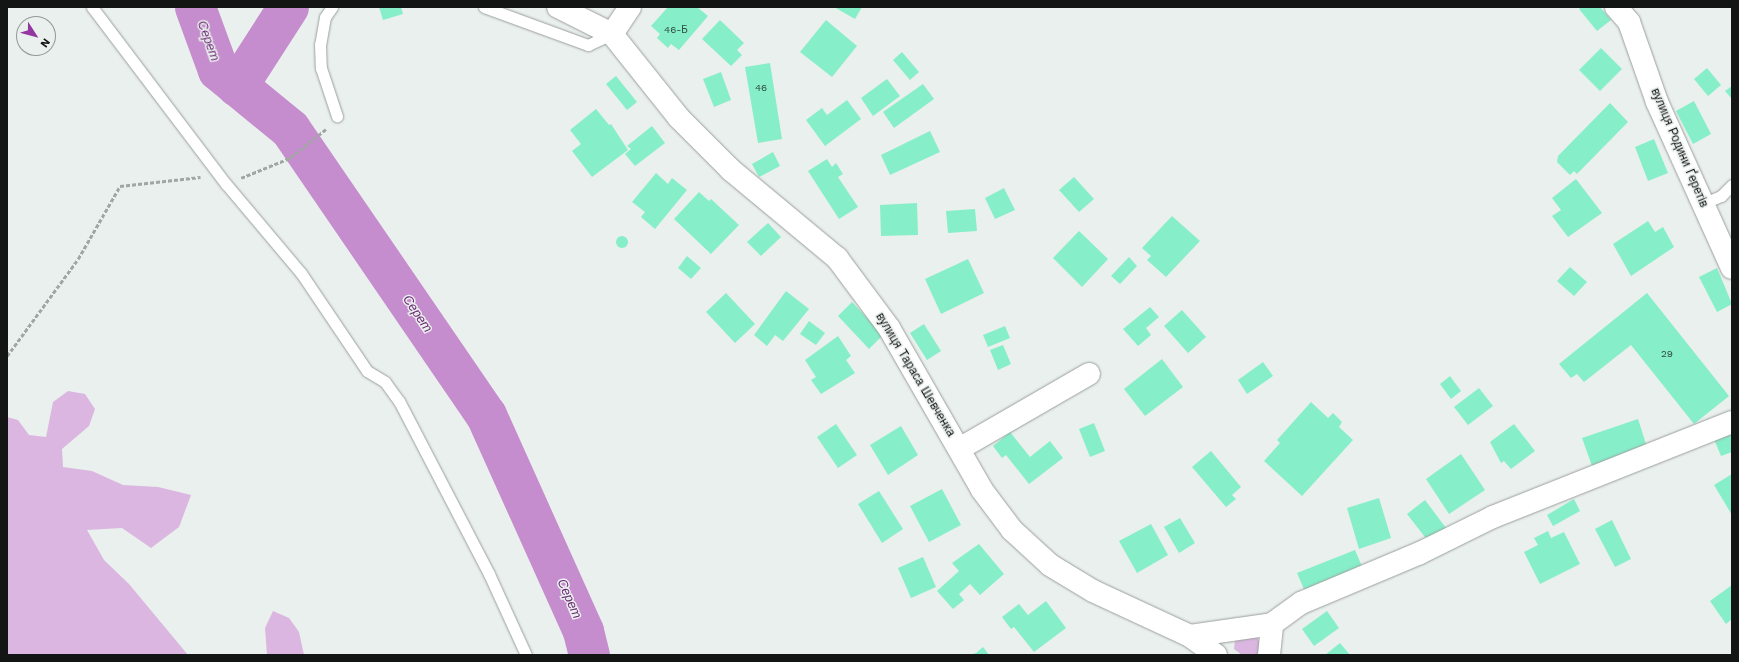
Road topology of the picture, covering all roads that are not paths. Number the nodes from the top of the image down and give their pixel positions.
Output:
1 (92, 7) edge
2 (332, 7) edge
3 (484, 7) edge
4 (558, 7) edge
5 (630, 7) edge
6 (1616, 7) edge
7 (612, 34) junction
8 (337, 116) dead end
9 (1732, 184) edge
10 (1702, 204) junction
11 (1732, 268) edge
12 (1089, 374) dead end
13 (1732, 422) edge
14 (959, 449) junction
15 (1272, 624) junction
16 (1190, 636) junction
17 (526, 655) edge
18 (1216, 655) edge
19 (1269, 655) edge

1 - 17 lane
2 - 8 lane
3 - 7 lane
4 - 7 street, вулиця Тараса Шевченка
5 - 7 street
6 - 10 street, вулиця Родини Ґеретів
7 - 14 street, вулиця Тараса Шевченка
9 - 10 lane
10 - 11 street, вулиця Родини Ґеретів
12 - 14 street
13 - 15 street
14 - 16 street, вулиця Тараса Шевченка
15 - 16 street
15 - 19 street
16 - 18 street, вулиця Тараса Шевченка

